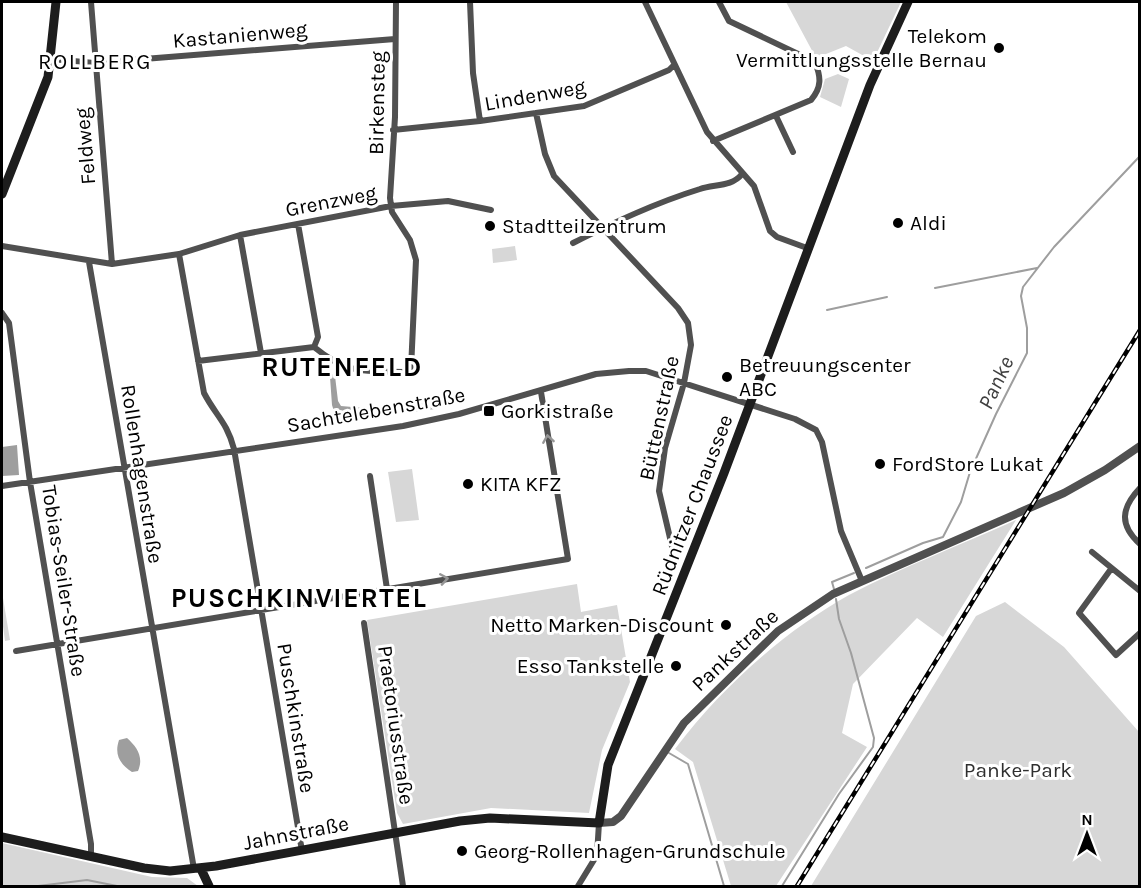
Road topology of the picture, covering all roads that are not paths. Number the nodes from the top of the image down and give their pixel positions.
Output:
1 (56, 2) edge
2 (90, 2) edge
3 (396, 2) edge
4 (470, 2) edge
5 (645, 2) edge
6 (719, 2) edge
7 (908, 2) edge
8 (395, 39) junction
9 (52, 59) junction
10 (94, 63) junction
11 (674, 65) junction
12 (536, 113) junction
13 (776, 116) junction
14 (480, 121) junction
15 (393, 129) junction
16 (713, 141) junction
17 (793, 152) dead end
18 (742, 174) junction
19 (2, 194) edge
20 (391, 206) junction
21 (491, 210) dead end
22 (298, 224) junction
23 (603, 227) junction
24 (240, 236) junction
25 (573, 243) dead end
26 (2, 246) edge
27 (807, 248) junction
28 (179, 254) junction
29 (89, 262) junction
30 (112, 264) junction
31 (2, 313) edge
32 (314, 347) junction
33 (261, 353) junction
34 (198, 361) junction
35 (684, 383) junction
36 (541, 392) junction
37 (750, 404) junction
38 (234, 449) junction
39 (1138, 451) edge
40 (125, 467) junction
41 (370, 476) dead end
42 (30, 482) junction
43 (2, 486) edge
44 (1140, 488) edge
45 (1140, 544) edge
46 (1092, 552) dead end
47 (674, 555) dead end
48 (1111, 569) junction
49 (862, 581) junction
50 (387, 589) junction
51 (1140, 591) edge
52 (260, 609) junction
53 (364, 623) dead end
54 (151, 627) junction
55 (1140, 633) edge
56 (57, 644) junction
57 (16, 651) dead end
58 (599, 823) junction
59 (395, 832) junction
60 (2, 837) edge
61 (302, 851) junction
62 (91, 857) junction
63 (197, 869) junction
64 (209, 886) edge
65 (403, 886) edge
66 (578, 886) edge

1 - 9 main road
2 - 10 street, Feldweg
3 - 8 street, Birkensteg
4 - 14 street
5 - 11 street
6 - 13 street
7 - 27 main road, Rüdnitzer Chaussee
8 - 10 street, Kastanienweg
8 - 15 street, Birkensteg
9 - 10 street, Kastanienweg
9 - 19 main road
10 - 30 street, Feldweg
11 - 12 street, Lindenweg
11 - 16 street
12 - 14 street, Lindenweg
12 - 23 street, Büttenstraße
13 - 16 street
13 - 17 street
14 - 15 street, Lindenweg
15 - 20 street, Birkensteg
16 - 18 street
18 - 23 street
18 - 27 street
20 - 21 street, Grenzweg
20 - 22 street, Grenzweg
20 - 32 street
22 - 24 street, Grenzweg
22 - 32 street
23 - 25 street
23 - 35 street, Büttenstraße
24 - 28 street, Grenzweg
24 - 33 street
26 - 29 street
27 - 37 main road, Rüdnitzer Chaussee
28 - 30 street, Grenzweg
28 - 34 street
29 - 30 street
29 - 40 street, Rollenhagenstraße
31 - 42 street, Tobias-Seiler-Straße
32 - 33 street
33 - 34 street
34 - 38 street, Puschkinstraße
35 - 36 street, Sachtelebenstraße
35 - 37 street, Sachtelebenstraße
35 - 47 street, Büttenstraße
36 - 38 street, Sachtelebenstraße
50 -> 36 street
37 - 49 street, Sachtelebenstraße
37 - 58 main road, Rüdnitzer Chaussee
38 - 40 street, Sachtelebenstraße
38 - 52 street, Puschkinstraße
39 - 49 street, Pankstraße
40 - 42 street, Sachtelebenstraße
40 - 54 street, Rollenhagenstraße
41 - 50 street
42 - 43 street, Sachtelebenstraße
42 - 56 street, Tobias-Seiler-Straße
44 - 45 street
46 - 48 street
48 - 51 street
48 - 55 street
49 - 58 street, Pankstraße
50 - 52 street
52 - 54 street
52 - 61 street, Puschkinstraße
53 - 59 street, Praetoriusstraße
54 - 56 street
54 - 63 street, Rollenhagenstraße
56 - 57 street
56 - 62 street, Tobias-Seiler-Straße
58 - 59 main road, Jahnstraße
58 - 66 street
59 - 61 main road, Jahnstraße
59 - 65 street, Praetoriusstraße
60 - 62 main road, Jahnstraße
61 - 63 main road, Jahnstraße
62 - 63 main road, Jahnstraße
63 - 64 main road

